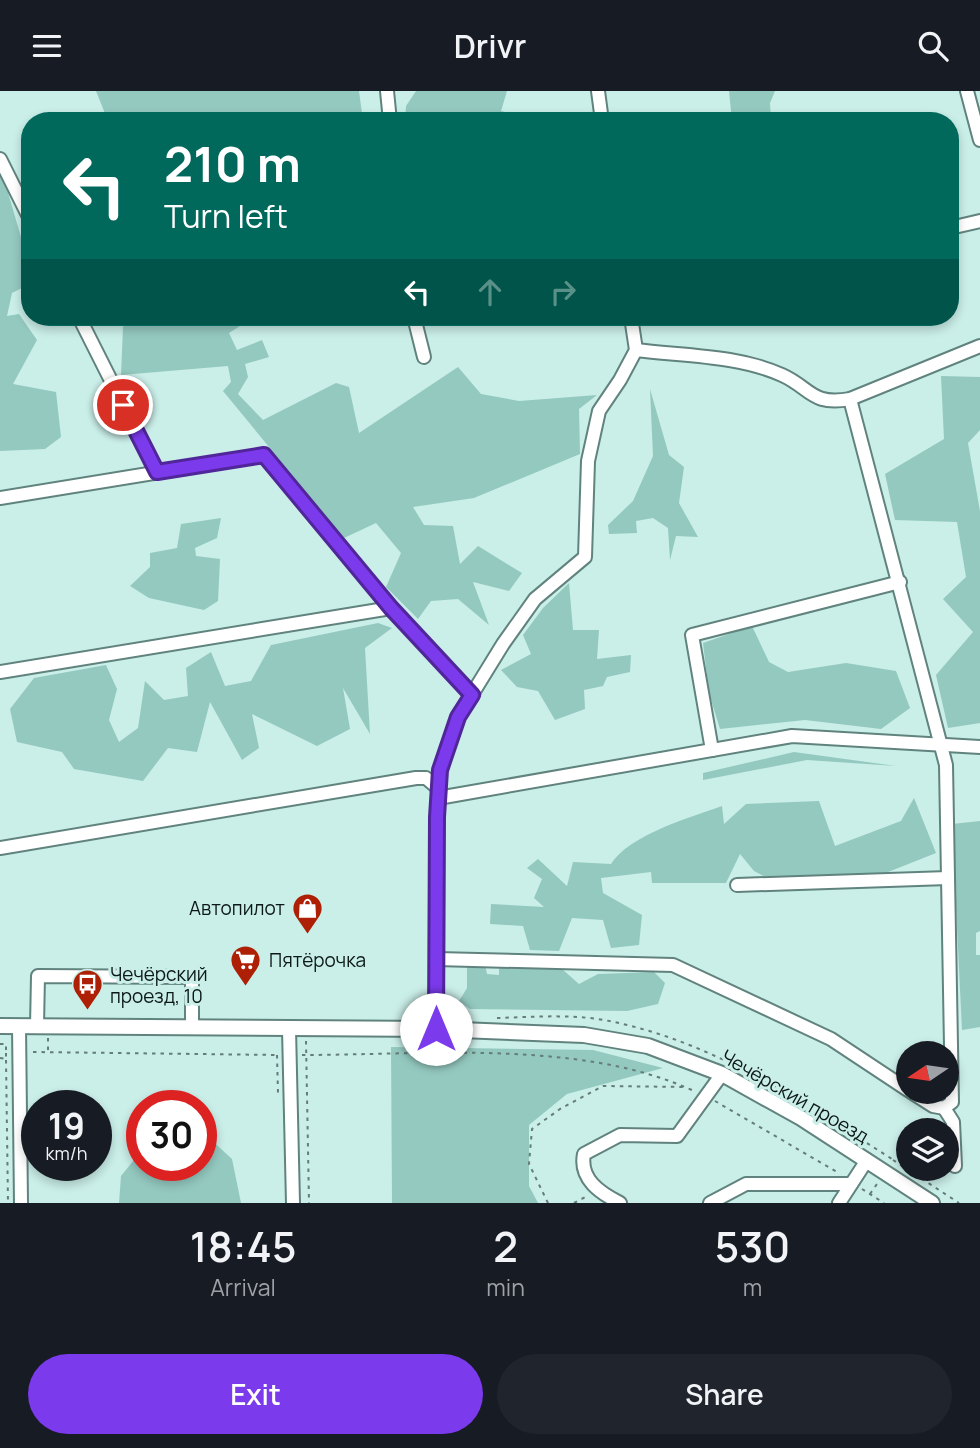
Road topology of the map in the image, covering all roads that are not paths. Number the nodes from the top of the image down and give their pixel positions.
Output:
1 (387, 91) edge
2 (598, 91) edge
3 (968, 91) edge
4 (389, 112) edge
5 (601, 112) edge
6 (980, 140) edge
7 (0, 159) edge
8 (21, 201) edge
9 (980, 221) edge
10 (959, 225) edge
11 (84, 326) edge
12 (416, 326) edge
13 (632, 326) edge
14 (980, 346) edge
15 (636, 350) junction
16 (424, 358) dead end
17 (850, 399) junction
18 (157, 472) junction
19 (0, 498) edge
20 (900, 582) junction
21 (391, 608) junction
22 (0, 672) edge
23 (472, 695) junction
24 (942, 743) junction
25 (980, 747) edge
26 (712, 750) junction
27 (438, 794) junction
28 (0, 848) edge
29 (948, 878) junction
30 (737, 885) dead end
31 (436, 959) junction
32 (0, 1026) edge
33 (19, 1026) junction
34 (37, 1026) junction
35 (192, 1028) junction
36 (289, 1029) junction
37 (436, 1029) junction
38 (722, 1073) junction
39 (896, 1082) edge
40 (930, 1104) edge
41 (944, 1108) junction
42 (950, 1118) edge
43 (867, 1160) junction
44 (851, 1183) junction
45 (20, 1203) edge
46 (293, 1203) edge
47 (620, 1203) edge
48 (710, 1203) edge
49 (839, 1203) edge
50 (932, 1203) edge

1 - 4 street
2 - 5 street
3 - 6 street
7 - 8 street
9 - 10 street
11 - 18 street
12 - 16 street
13 - 15 street
14 - 17 street
15 - 17 street
15 - 23 street
17 - 20 street
18 - 19 street
18 - 21 street
20 - 24 street
20 - 26 street
21 - 22 street
21 - 23 street
23 - 27 street
24 - 25 street
24 - 26 street
24 - 29 street
26 - 27 street
27 - 28 street
27 - 31 street
29 - 30 street
29 - 41 street
31 - 37 street
31 - 39 street
32 - 33 main road, Чечёрский проезд
33 - 34 main road, Чечёрский проезд
33 - 45 street
34 - 35 main road, Чечёрский проезд
34 - 35 street
35 - 36 main road, Чечёрский проезд
36 - 37 main road, Чечёрский проезд
36 - 46 street
37 - 38 main road, Чечёрский проезд
38 - 43 main road, Чечёрский проезд
38 - 47 street
40 - 41 street
41 - 42 street
43 - 44 street
43 - 50 main road, Чечёрский проезд
44 - 48 street
44 - 49 street

